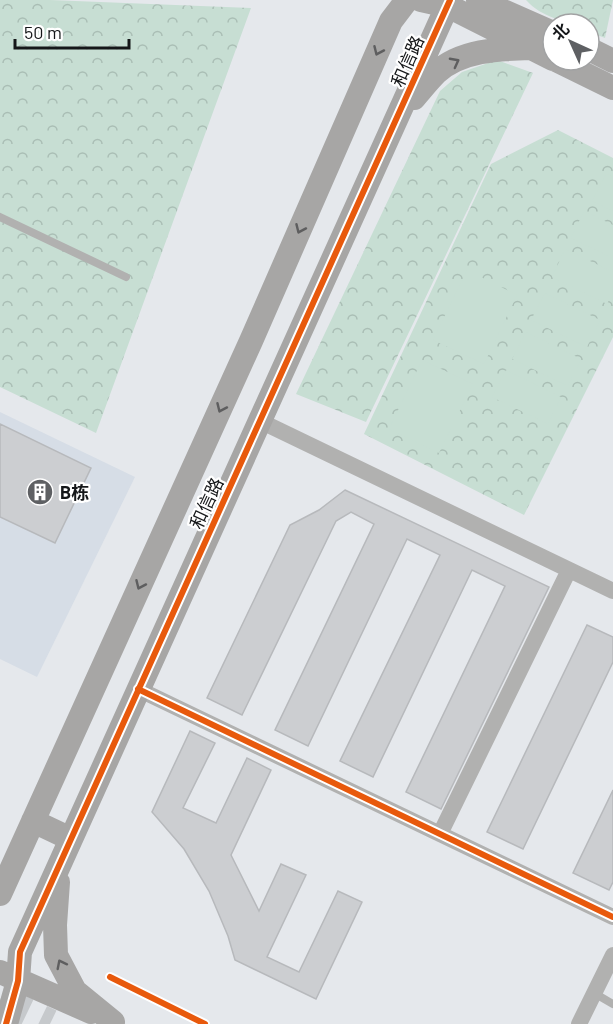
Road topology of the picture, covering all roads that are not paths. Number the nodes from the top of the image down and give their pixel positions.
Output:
1 (407, 0) edge
2 (421, 0) edge
3 (478, 0) edge
4 (516, 0) edge
5 (449, 3) edge
6 (541, 36) edge
7 (580, 72) edge
8 (613, 88) edge
9 (398, 116) junction
10 (0, 217) edge
11 (126, 277) dead end
12 (260, 421) junction
13 (569, 570) junction
14 (613, 591) edge
15 (138, 689) junction
16 (48, 788) junction
17 (33, 821) junction
18 (440, 834) junction
19 (71, 839) junction
20 (0, 854) edge
21 (58, 868) junction
22 (0, 894) edge
23 (613, 917) edge
24 (613, 955) edge
25 (9, 977) edge
26 (594, 993) junction
27 (613, 1004) edge
28 (115, 1023) edge
29 (6, 1024) edge
30 (579, 1024) edge

1 -> 16 street, 和信路
2 - 5 street
3 - 6 street
4 - 6 street
5 - 6 street
5 - 9 street, 和信路
9 -> 6 street
7 - 8 street
9 - 12 street, 和信路
10 - 11 lane
12 - 13 street
12 - 15 street, 和信路
13 - 14 street
13 - 18 street
15 - 18 street
15 - 19 street, 和信路
16 - 17 street, 和信路
16 - 20 street
17 - 19 street
17 - 22 street, 和信路
18 - 23 street
19 - 21 street, 和信路
21 - 25 street, 和信路
28 -> 21 street
24 - 26 street
25 - 28 street
25 - 29 street, 和信路
26 - 27 lane
26 - 30 street

